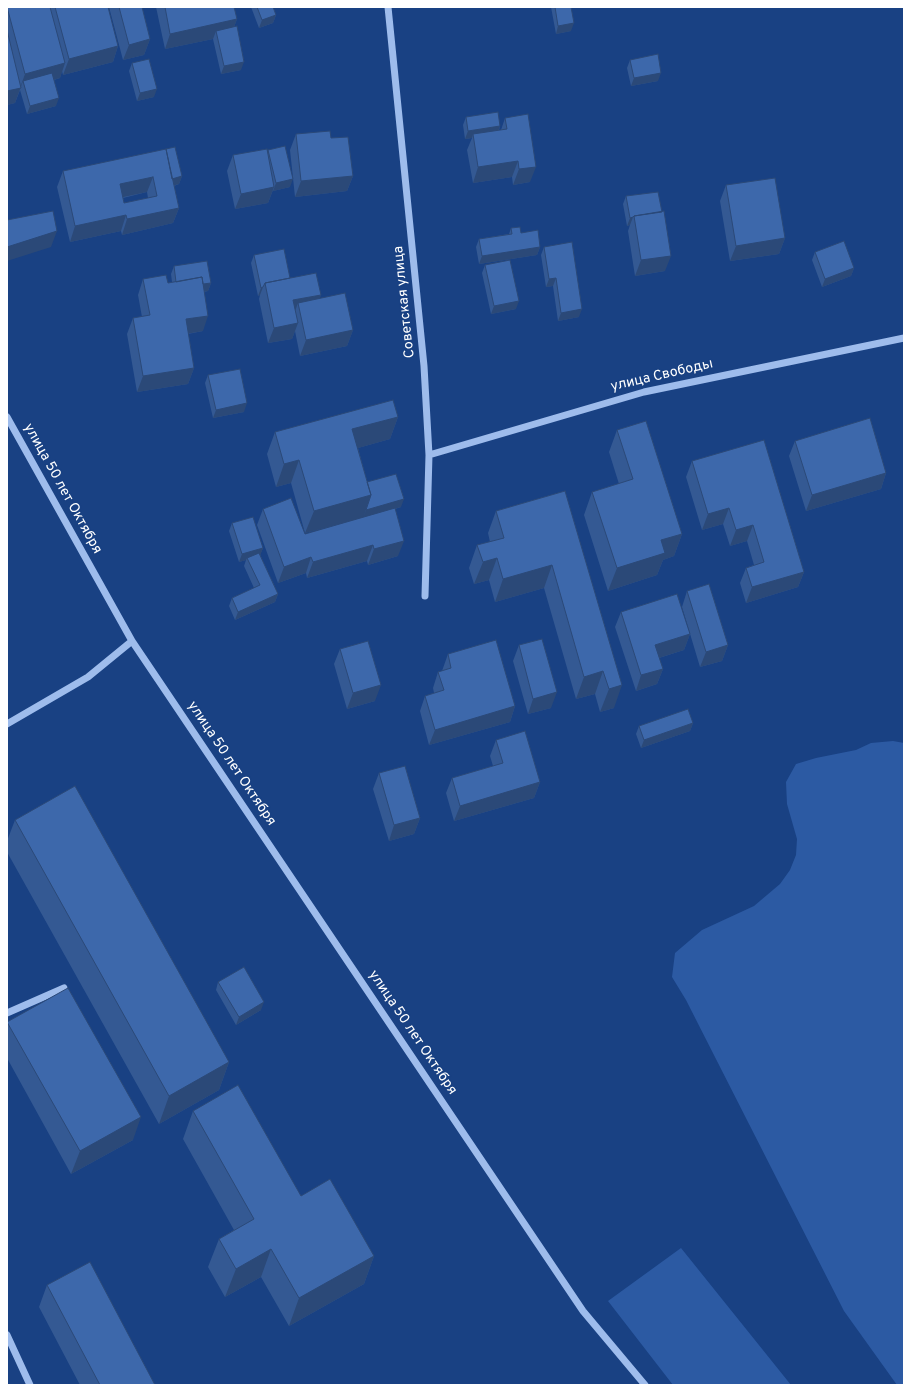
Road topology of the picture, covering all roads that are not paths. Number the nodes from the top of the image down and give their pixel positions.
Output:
1 (388, 7) edge
2 (904, 338) edge
3 (7, 417) edge
4 (429, 455) junction
5 (425, 596) dead end
6 (132, 641) junction
7 (7, 724) edge
8 (64, 988) edge
9 (7, 1013) edge
10 (7, 1335) edge
11 (30, 1385) edge
12 (645, 1385) edge

1 - 4 street, Советская улица
2 - 4 street, улица Свободы
3 - 6 street, улица 50 лет Октября
4 - 5 street, Советская улица
6 - 7 street
6 - 12 street, улица 50 лет Октября
8 - 9 street
10 - 11 street

